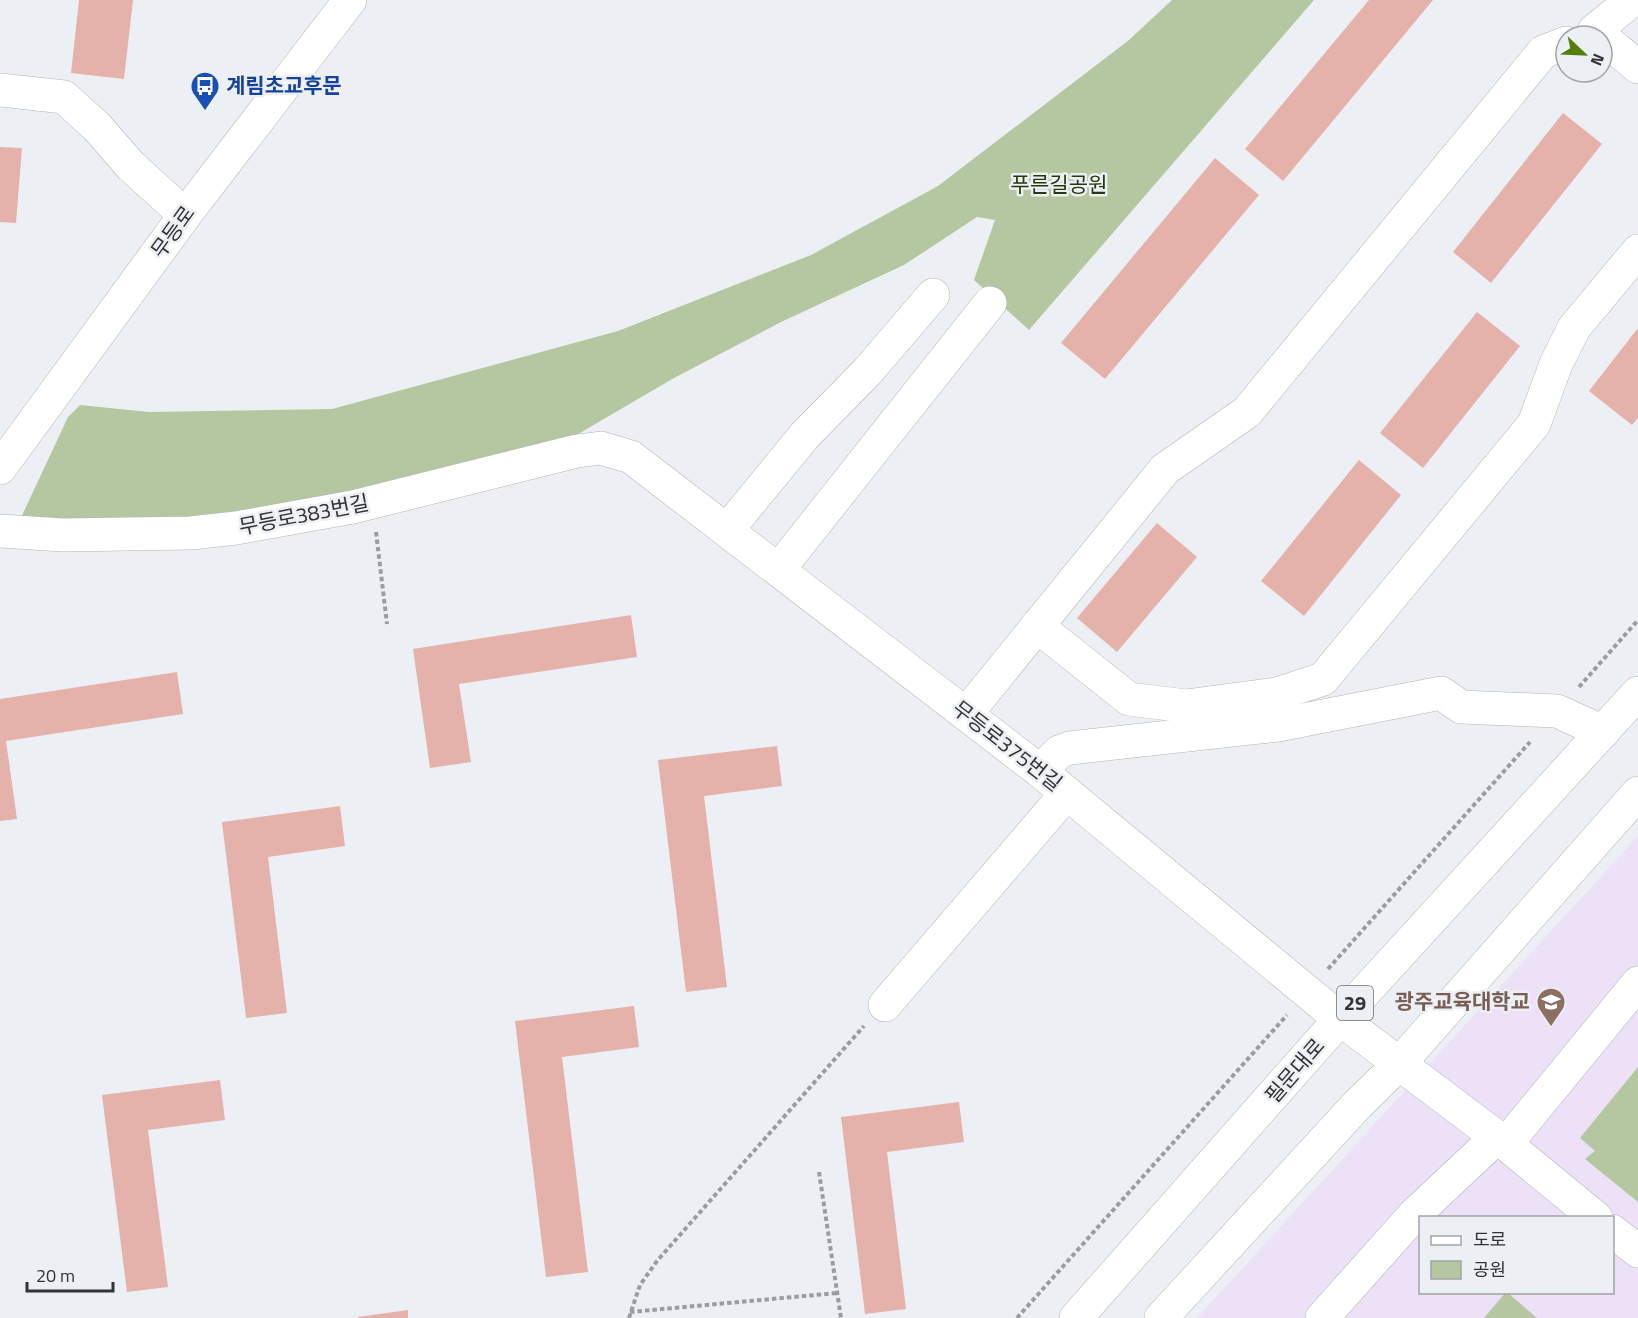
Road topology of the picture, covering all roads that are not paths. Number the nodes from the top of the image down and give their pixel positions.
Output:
1 (350, 0) edge
2 (1632, 0) edge
3 (1603, 24) edge
4 (1554, 48) edge
5 (1614, 52) edge
6 (1638, 68) edge
7 (0, 90) edge
8 (185, 215) junction
9 (1638, 251) edge
10 (933, 295) dead end
11 (990, 303) dead end
12 (601, 448) joint
13 (0, 468) edge
14 (728, 529) junction
15 (0, 531) edge
16 (779, 569) junction
17 (1037, 626) junction
18 (1638, 693) edge
19 (966, 714) junction
20 (1603, 732) junction
21 (1040, 771) junction
22 (1067, 793) junction
23 (1638, 793) edge
24 (1638, 983) edge
25 (885, 1005) road end
26 (1340, 1018) junction
27 (1399, 1064) junction
28 (1501, 1140) junction
29 (1594, 1216) edge
30 (1614, 1233) edge
31 (1638, 1251) edge
32 (1076, 1318) edge
33 (1161, 1318) edge
34 (1322, 1318) edge

1 - 8 street, 무등로
2 - 3 street
4 - 17 street
5 - 6 street
7 - 8 street
8 - 13 street, 무등로
9 - 17 street
10 - 14 street
11 - 16 street
12 - 14 street, 무등로375번길
12 - 15 street, 무등로383번길
14 - 16 street, 무등로375번길
16 - 19 street, 무등로375번길
17 - 19 street
18 - 20 street, 필문대로 / 29
19 - 21 street, 무등로375번길
20 - 21 street
20 - 26 street, 필문대로 / 29
21 - 22 street, 무등로375번길
22 - 25 street
22 - 26 street, 무등로375번길
23 - 27 street
24 - 28 street
26 - 27 street, 무등로375번길
26 - 32 street, 필문대로 / 29
27 - 28 street, 무등로375번길
27 - 33 street
28 - 29 street, 무등로375번길
28 - 34 street
30 - 31 street

